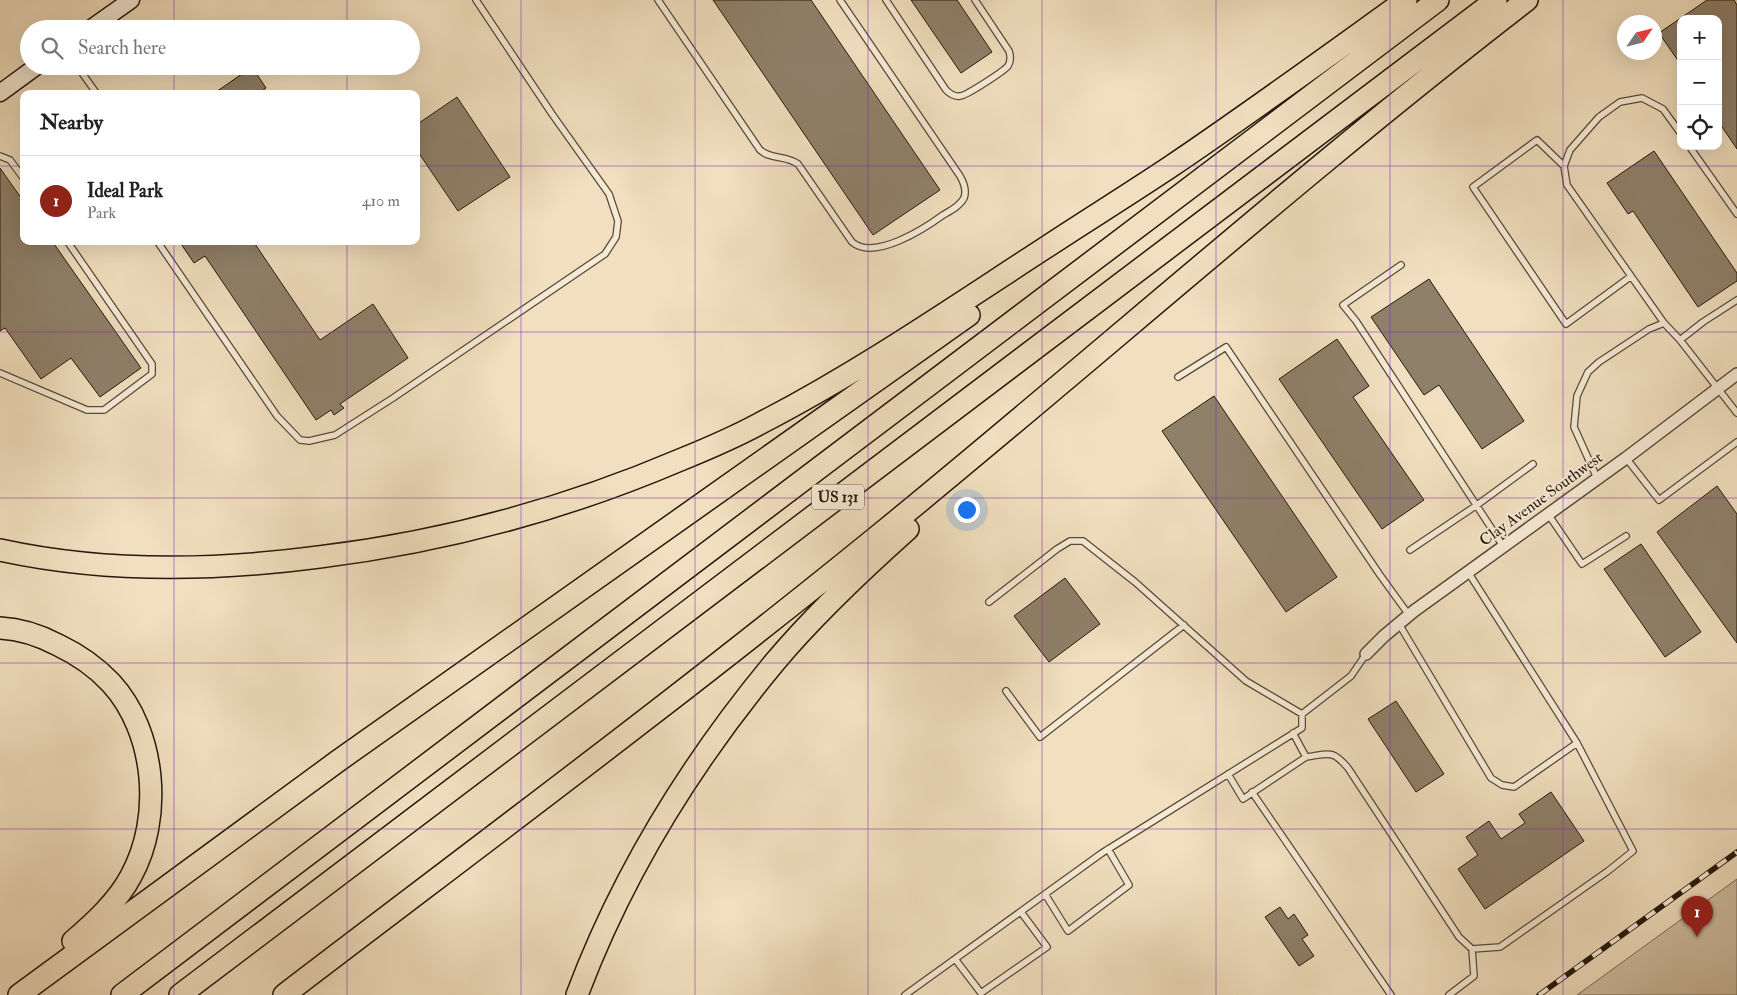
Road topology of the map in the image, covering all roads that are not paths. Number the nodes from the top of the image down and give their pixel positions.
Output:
1 (131, 0) edge
2 (476, 0) edge
3 (658, 0) edge
4 (840, 0) edge
5 (886, 0) edge
6 (975, 0) edge
7 (1406, 0) edge
8 (1438, 0) edge
9 (1496, 0) edge
10 (1527, 0) edge
11 (103, 20) edge
12 (24, 75) edge
13 (83, 75) edge
14 (94, 90) edge
15 (0, 92) edge
16 (1677, 128) edge
17 (1692, 150) edge
18 (0, 156) edge
19 (1564, 166) junction
20 (1169, 168) junction
21 (20, 174) edge
22 (1737, 214) edge
23 (70, 245) edge
24 (160, 245) edge
25 (1400, 264) dead end
26 (1630, 277) junction
27 (1737, 300) edge
28 (1664, 323) junction
29 (1680, 340) junction
30 (0, 373) edge
31 (1737, 374) edge
32 (1178, 377) dead end
33 (1060, 386) junction
34 (1718, 389) junction
35 (1737, 412) edge
36 (1737, 442) edge
37 (1626, 458) junction
38 (1533, 464) dead end
39 (1597, 478) junction
40 (1477, 505) junction
41 (1548, 514) junction
42 (1626, 536) dead end
43 (1504, 546) junction
44 (0, 550) edge
45 (1410, 550) dead end
46 (1468, 572) junction
47 (990, 602) dead end
48 (1409, 615) junction
49 (1398, 624) junction
50 (1184, 626) junction
51 (0, 628) edge
52 (1366, 654) joint
53 (1006, 691) dead end
54 (1302, 714) junction
55 (1293, 734) junction
56 (1577, 743) junction
57 (1306, 757) junction
58 (1228, 774) junction
59 (1252, 792) junction
60 (1108, 849) junction
61 (1045, 894) junction
62 (1021, 912) junction
63 (1472, 949) junction
64 (955, 959) junction
65 (10, 995) edge
66 (19, 995) edge
67 (122, 995) edge
68 (180, 995) edge
69 (284, 995) edge
70 (577, 995) edge
71 (905, 995) edge
72 (1391, 995) edge
73 (1449, 995) edge

1 - 11 main road
2 - 24 lane
3 - 4 lane
5 - 6 lane
7 - 20 highway
8 - 67 highway, US 131
9 - 68 highway, US 131
10 - 33 highway
12 - 15 main road
13 - 14 lane
16 - 19 lane
17 - 22 lane
18 - 21 lane
19 - 26 lane
19 - 26 lane
20 - 44 highway
20 - 66 highway
23 - 30 lane
25 - 40 lane
26 - 28 lane
27 - 29 lane
28 - 29 lane
28 - 39 lane
29 - 34 lane
31 - 34 street, Clay Avenue Southwest
32 - 48 lane
33 - 69 highway
33 - 70 highway
34 - 35 lane
34 - 37 street, Clay Avenue Southwest
36 - 37 lane
37 - 39 street, Clay Avenue Southwest
38 - 40 lane
39 - 41 street, Clay Avenue Southwest
40 - 43 lane
40 - 45 lane
41 - 42 lane
41 - 43 street, Clay Avenue Southwest
43 - 46 street, Clay Avenue Southwest
46 - 48 street, Clay Avenue Southwest
46 - 56 lane
47 - 50 lane
48 - 49 street, Clay Avenue Southwest
49 - 52 street, Clay Avenue Southwest
49 - 56 lane
50 - 53 lane
50 - 54 lane
51 - 65 highway
52 - 54 lane
54 - 55 lane
55 - 57 lane
55 - 58 lane
56 - 63 lane
57 - 59 lane
57 - 63 lane
58 - 59 lane
58 - 60 lane
59 - 72 lane
60 - 61 lane
60 - 61 lane
61 - 62 lane
62 - 64 lane
62 - 64 lane
63 - 73 lane
64 - 71 lane

